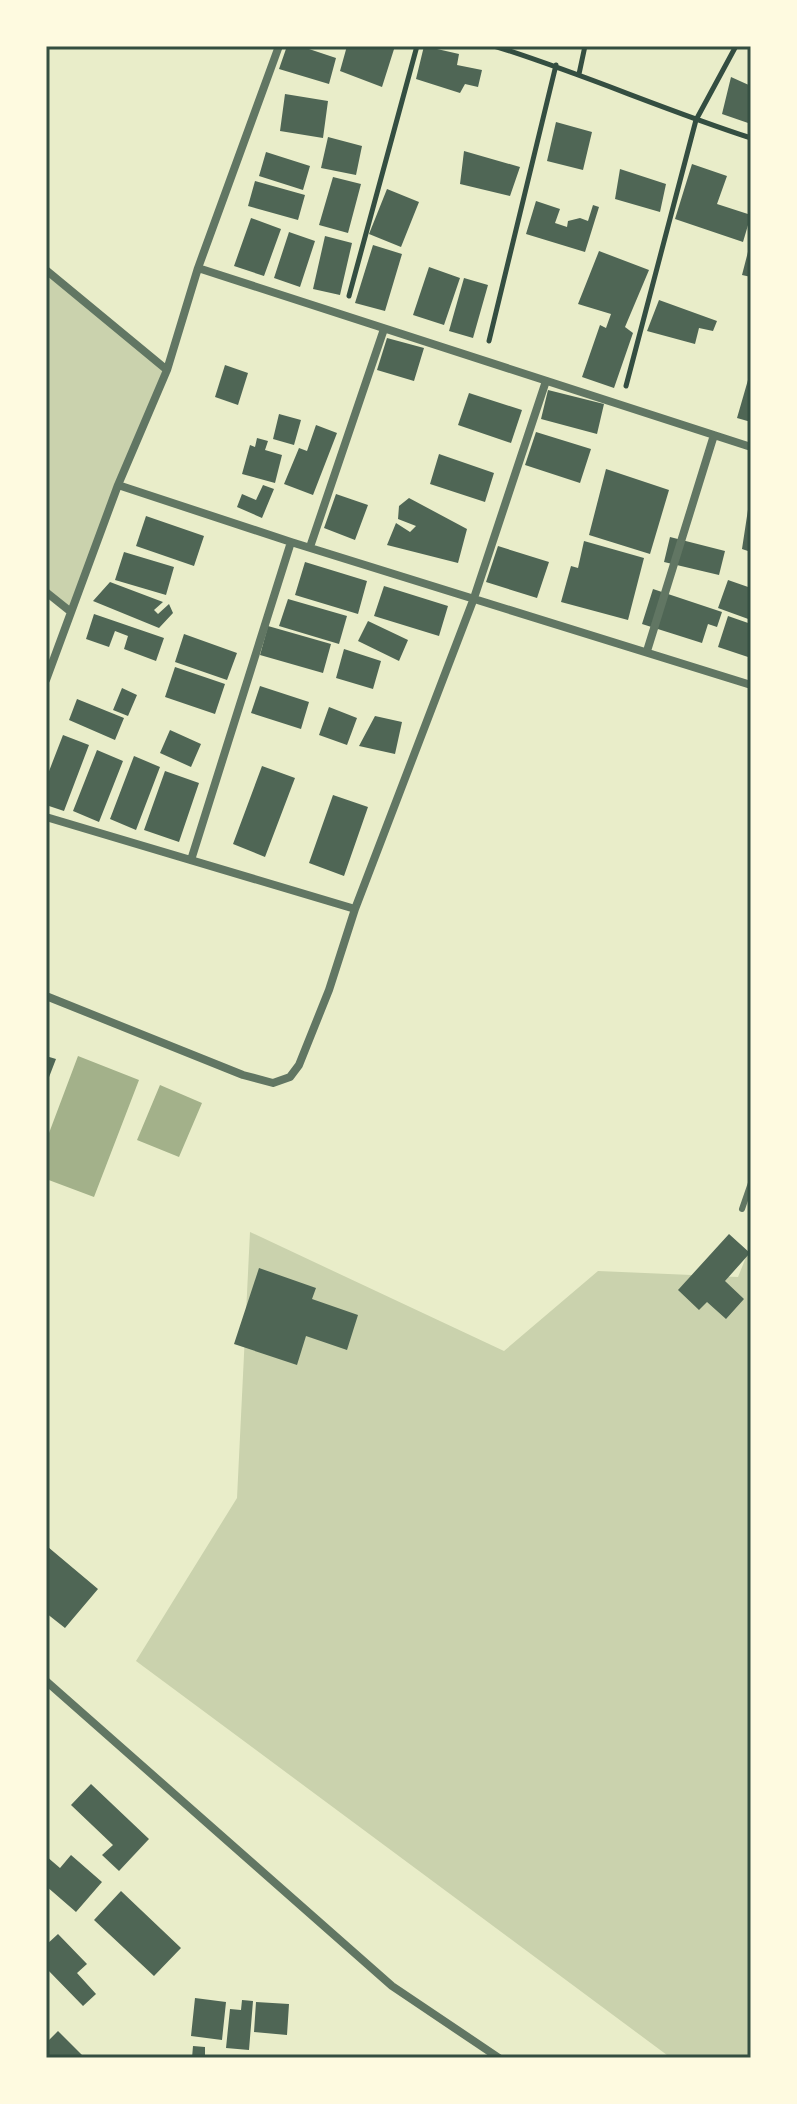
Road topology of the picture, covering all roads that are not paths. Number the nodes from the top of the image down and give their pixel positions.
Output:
1 (279, 46) edge
2 (198, 268) junction
3 (46, 270) edge
4 (384, 329) junction
5 (167, 370) junction
6 (546, 381) junction
7 (714, 435) junction
8 (751, 447) edge
9 (118, 485) junction
10 (291, 542) junction
11 (310, 547) junction
12 (46, 592) edge
13 (474, 598) junction
14 (71, 612) junction
15 (647, 651) junction
16 (46, 680) edge
17 (751, 685) edge
18 (46, 817) edge
19 (191, 860) junction
20 (355, 909) junction
21 (46, 996) edge
22 (751, 1183) edge
23 (742, 1209) dead end
24 (46, 1681) edge
25 (499, 2058) edge

1 - 2 street
2 - 4 street
2 - 5 street
3 - 5 street
4 - 6 street
4 - 11 street
5 - 9 street
6 - 7 street
6 - 13 street
7 - 8 street
7 - 15 street
9 - 10 street
9 - 14 street
10 - 11 street
10 - 19 street
11 - 13 street
12 - 14 street
13 - 15 street
13 - 20 street
14 - 16 street
15 - 17 street
18 - 19 street
19 - 20 street
20 - 21 street
22 - 23 lane
24 - 25 street

